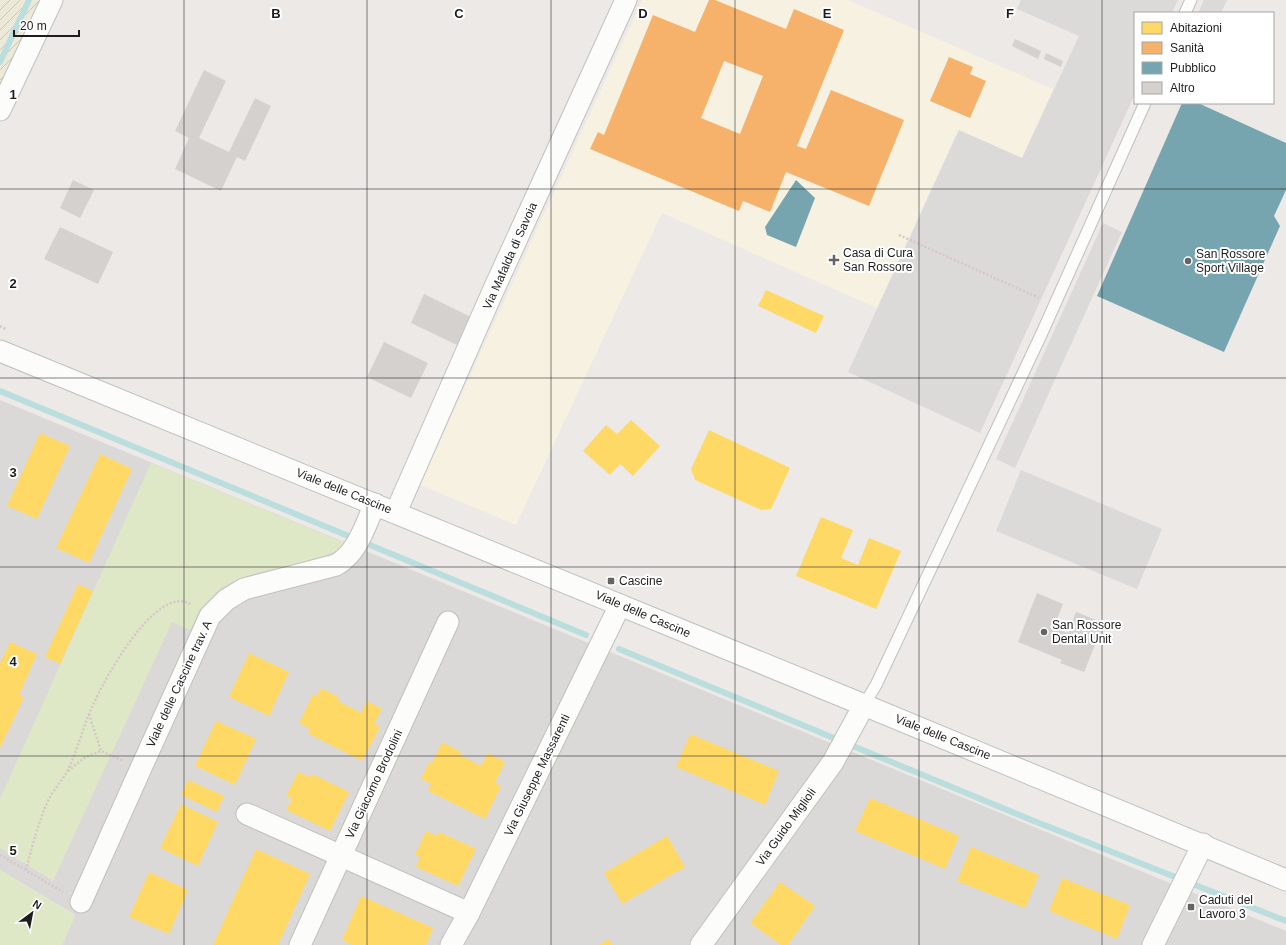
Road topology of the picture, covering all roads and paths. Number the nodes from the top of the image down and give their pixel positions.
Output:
1 (52, 0) edge
2 (626, 0) edge
3 (1191, 0) edge
4 (1186, 12) edge
5 (1145, 104) edge
6 (0, 110) edge
7 (899, 235) dead end
8 (1054, 305) junction
9 (0, 351) edge
10 (375, 504) junction
11 (396, 512) junction
12 (620, 604) junction
13 (193, 606) dead end
14 (448, 622) dead end
15 (864, 705) junction
16 (89, 714) junction
17 (101, 751) junction
18 (141, 768) junction
19 (67, 771) junction
20 (247, 814) dead end
21 (1203, 844) junction
22 (0, 855) edge
23 (341, 856) junction
24 (26, 870) junction
25 (1285, 877) edge
26 (81, 902) joint
27 (469, 914) junction
28 (300, 945) edge
29 (451, 945) edge
30 (701, 945) edge
31 (1154, 945) edge

1 - 6 street
2 - 11 street, Via Mafalda di Savoia
3 - 4 lane
5 - 8 lane
7 - 8 path
8 - 15 lane
9 - 10 street, Viale delle Cascine
10 - 11 street, Viale delle Cascine
10 - 18 street, Viale delle Cascine trav. A
11 - 12 street, Viale delle Cascine
12 - 15 street, Viale delle Cascine
12 - 27 street, Via Giuseppe Massarenti
13 - 16 path
14 - 23 street, Via Giacomo Brodolini
15 - 21 street, Viale delle Cascine
15 - 30 street, Via Guido Miglioli
16 - 17 path
16 - 19 path
17 - 18 path
17 - 19 path
18 - 26 street, Viale delle Cascine trav. A
19 - 24 path
20 - 23 street
21 - 25 street, Viale delle Cascine
21 - 31 street
22 - 24 path
23 - 27 street
23 - 28 street, Via Giacomo Brodolini
24 - 26 path
27 - 29 street, Via Giuseppe Massarenti

